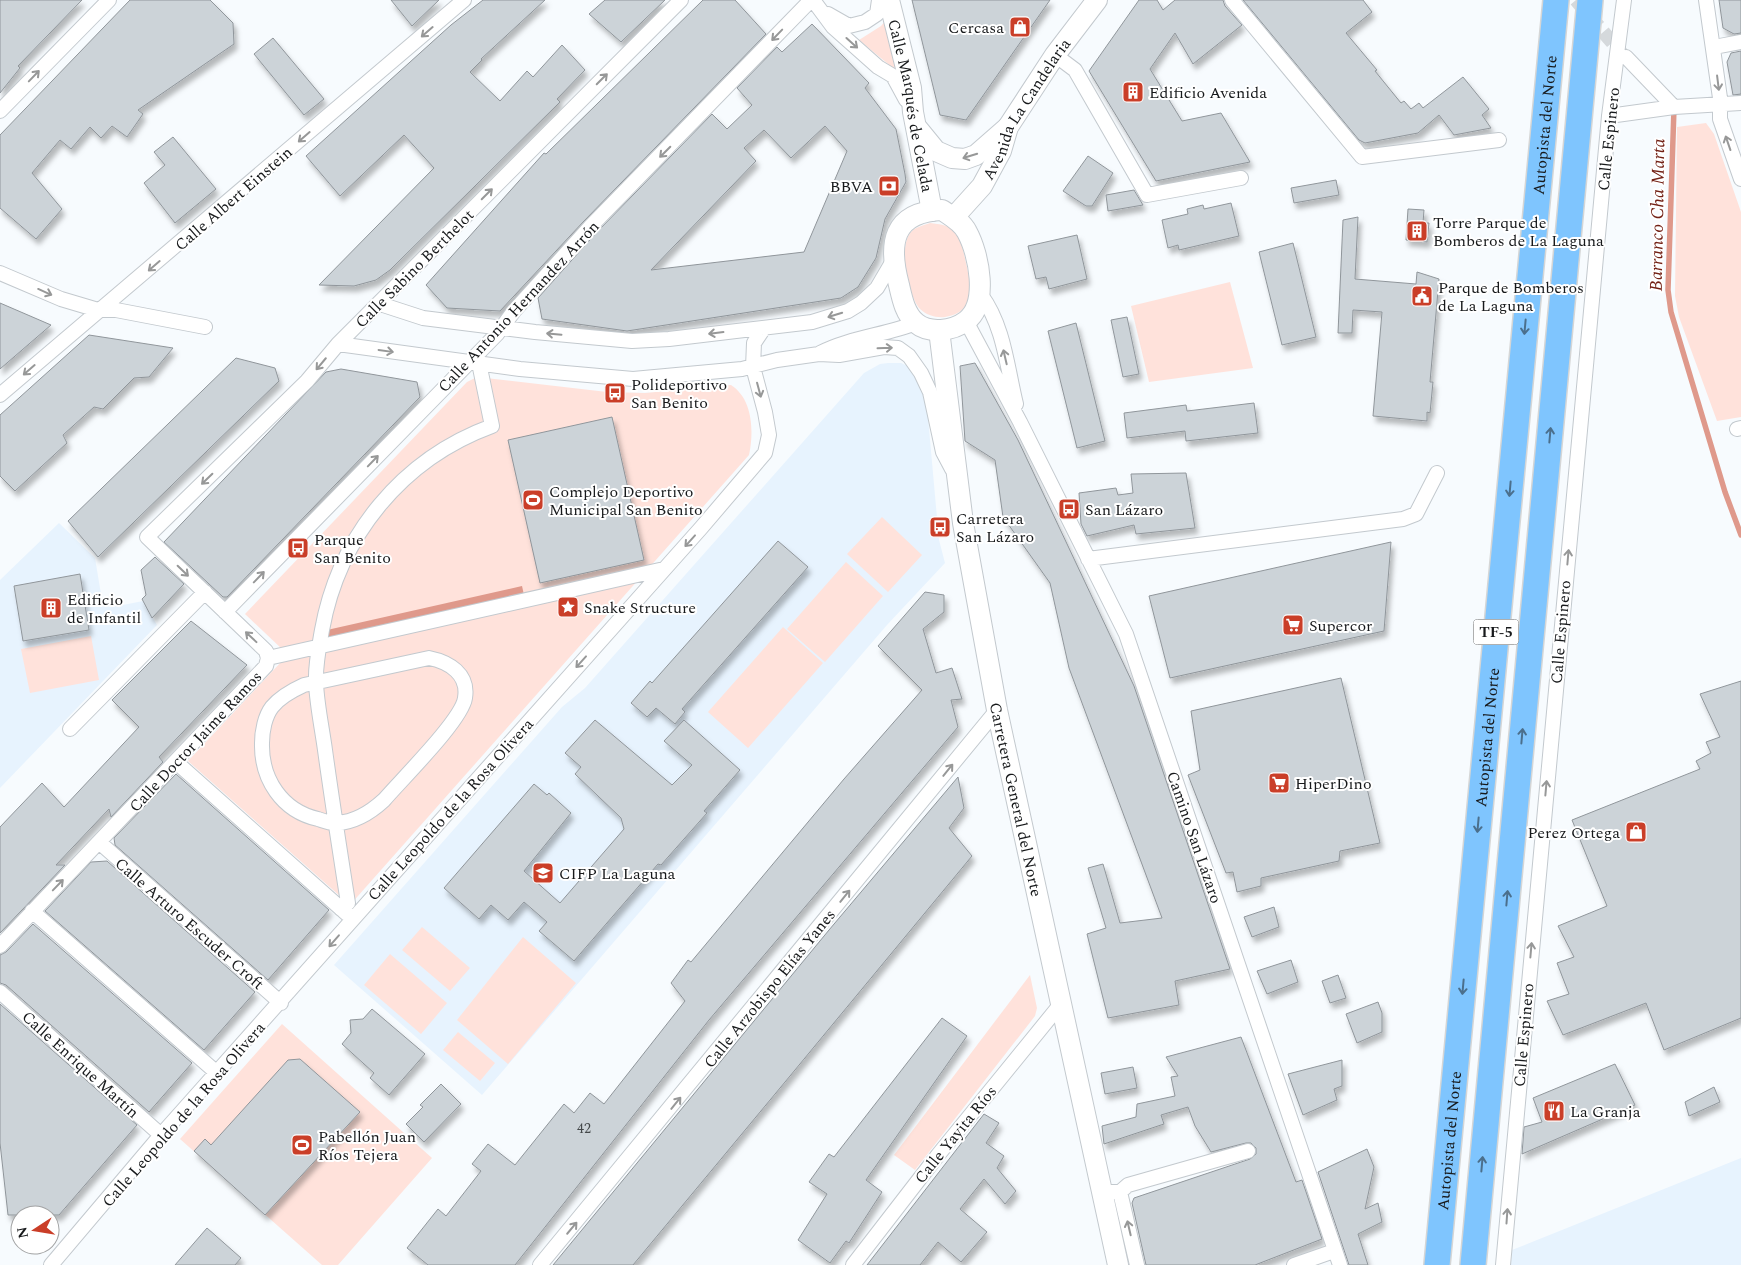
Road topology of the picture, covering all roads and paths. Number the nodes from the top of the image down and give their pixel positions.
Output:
1 (109, 0) edge
2 (464, 0) edge
3 (681, 0) edge
4 (879, 0) edge
5 (889, 0) edge
6 (1097, 0) edge
7 (1232, 0) edge
8 (1556, 0) edge
9 (1590, 0) edge
10 (1624, 0) edge
11 (1706, 0) edge
12 (814, 2) edge
13 (1741, 42) edge
14 (1714, 47) junction
15 (1055, 55) junction
16 (1626, 57) tunnel mouth
17 (1741, 103) edge
18 (1720, 106) junction
19 (1674, 108) junction
20 (0, 111) edge
21 (1609, 116) junction
22 (915, 120) junction
23 (1008, 127) junction
24 (1499, 140) dead end
25 (1241, 178) dead end
26 (1741, 179) edge
27 (932, 211) junction
28 (954, 217) junction
29 (894, 259) junction
30 (0, 273) edge
31 (981, 295) junction
32 (380, 304) junction
33 (98, 310) junction
34 (966, 322) junction
35 (916, 323) junction
36 (205, 327) dead end
37 (502, 327) junction
38 (764, 328) junction
39 (939, 330) junction
40 (338, 344) junction
41 (819, 354) junction
42 (474, 362) junction
43 (753, 367) junction
44 (0, 394) edge
45 (1020, 422) junction
46 (1437, 473) dead end
47 (958, 481) junction
48 (147, 537) joint
49 (1088, 559) junction
50 (664, 569) junction
51 (205, 592) junction
52 (225, 612) junction
53 (319, 646) junction
54 (268, 658) junction
55 (316, 681) junction
56 (997, 710) junction
57 (70, 729) dead end
58 (176, 762) junction
59 (335, 824) junction
60 (99, 842) junction
61 (342, 909) junction
62 (32, 911) junction
63 (353, 919) junction
64 (0, 946) edge
65 (0, 992) edge
66 (281, 1003) junction
67 (1060, 1005) junction
68 (217, 1073) junction
69 (161, 1135) junction
70 (1248, 1151) dead end
71 (1111, 1192) junction
72 (1334, 1251) junction
73 (51, 1265) edge
74 (540, 1265) edge
75 (852, 1265) edge
76 (1118, 1265) edge
77 (1137, 1265) edge
78 (1294, 1265) edge
79 (1340, 1265) edge
80 (1437, 1265) edge
81 (1472, 1265) edge
82 (1503, 1265) edge

20 -> 1 street
2 -> 33 street, Calle Albert Einstein
32 -> 3 street, Calle Sabino Berthelot
4 - 12 street
5 - 22 main road, Calle Marqués de Celada
6 - 15 main road, Avenida La Candelaria
7 - 24 street
8 -> 80 highway, Autopista del Norte / TF-5
81 -> 9 highway, Autopista del Norte / TF-5
10 - 21 street, Calle Espinero
11 - 14 street
12 -> 22 street
12 -> 37 street, Calle Antonio Hernandez Arrón
13 - 14 street
14 -> 18 street
15 - 23 main road, Avenida La Candelaria
15 - 25 street
16 - 19 street
17 - 18 street
18 - 19 street
26 -> 18 street
19 - 21 street
82 -> 21 street, Calle Espinero
23 -> 22 main road
22 - 27 main road, Calle Marqués de Celada
23 - 28 main road, Avenida La Candelaria
27 - 28 main road
27 - 29 main road
28 - 31 main road
29 - 35 main road
29 -> 38 street
30 -> 33 street
31 - 34 main road
45 -> 31 street, Camino San Lázaro
32 - 37 street
32 - 40 street, Calle Sabino Berthelot
33 - 36 street
33 -> 44 street, Calle Albert Einstein
34 - 39 main road
34 - 45 street, Camino San Lázaro
35 - 39 main road
35 - 41 street
38 -> 37 street
37 - 42 street, Calle Antonio Hernandez Arrón
38 - 43 street, Calle Leopoldo de la Rosa Olivera
39 - 47 main road, Carretera General del Norte
40 -> 42 street
40 -> 48 street, Calle Sabino Berthelot
41 - 43 street
41 -> 47 street
42 - 43 street
52 -> 42 street, Calle Antonio Hernandez Arrón
42 - 53 street
43 -> 50 street, Calle Leopoldo de la Rosa Olivera
45 - 49 street, Camino San Lázaro
46 - 49 street
47 - 56 main road, Carretera General del Norte
48 -> 51 street, Calle Doctor Jaime Ramos
49 - 72 street, Camino San Lázaro
50 - 53 street
50 -> 63 street, Calle Leopoldo de la Rosa Olivera
51 - 52 street, Calle Doctor Jaime Ramos
51 - 57 street
54 -> 52 street, Calle Doctor Jaime Ramos
53 - 54 street
53 - 55 street
54 - 58 street, Calle Doctor Jaime Ramos
55 - 59 street
55 - 59 street
55 - 59 street
56 - 67 main road, Carretera General del Norte
74 -> 56 street, Calle Arzobispo Elías Yanes
58 - 60 street, Calle Doctor Jaime Ramos
58 - 61 street
59 - 61 street
62 -> 60 street, Calle Doctor Jaime Ramos
60 - 66 street, Calle Arturo Escuder Croft
61 - 63 street
62 - 64 street, Calle Doctor Jaime Ramos
62 - 68 street
63 -> 66 street, Calle Leopoldo de la Rosa Olivera
65 - 69 street, Calle Enrique Martín
66 - 68 street, Calle Leopoldo de la Rosa Olivera
67 - 71 main road, Carretera General del Norte
67 - 75 street, Calle Yayita Ríos
68 - 69 street, Calle Leopoldo de la Rosa Olivera
69 - 73 street, Calle Leopoldo de la Rosa Olivera
70 - 71 street
71 - 76 main road, Carretera General del Norte
77 -> 71 street
72 - 78 street
72 - 79 street, Camino San Lázaro

